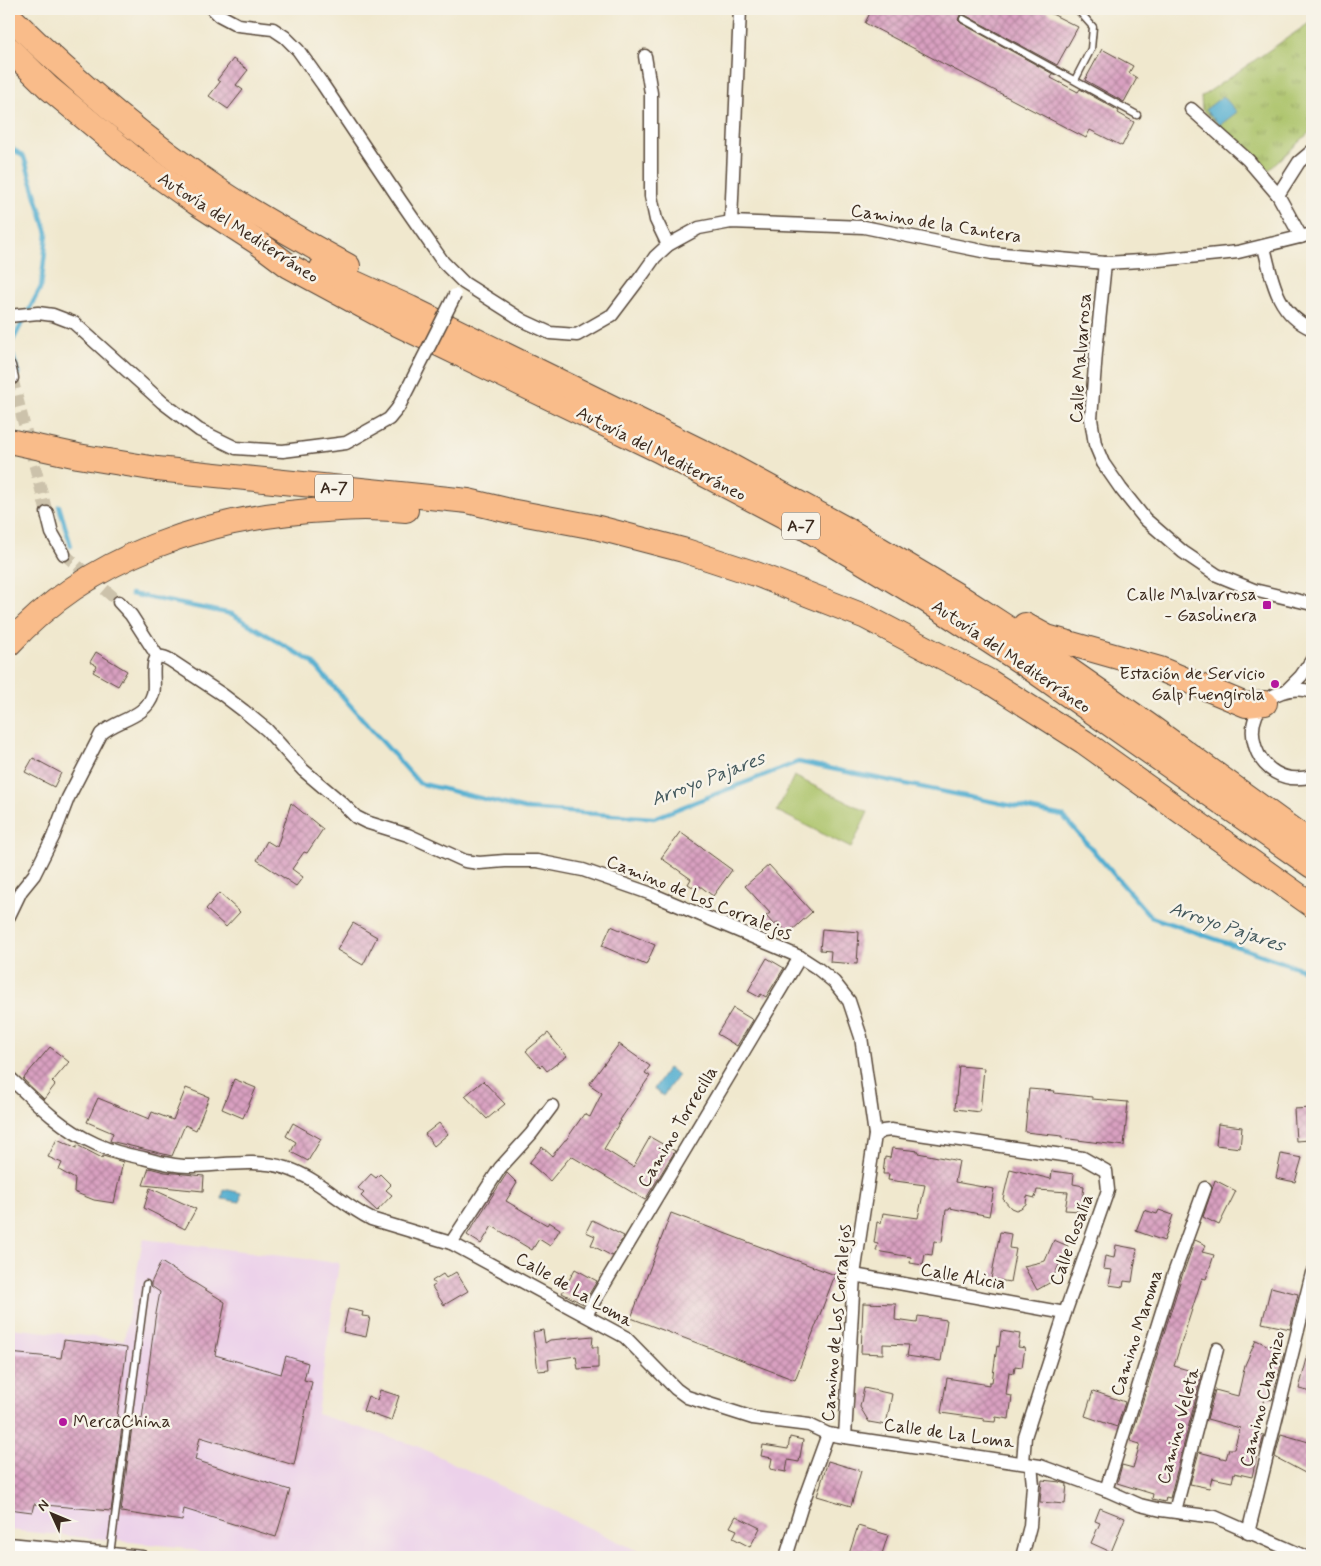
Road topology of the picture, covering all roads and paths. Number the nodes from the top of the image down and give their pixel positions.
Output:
1 (213, 9) edge
2 (740, 9) edge
3 (1077, 9) edge
4 (9, 16) edge
5 (963, 19) dead end
6 (9, 49) edge
7 (645, 56) dead end
8 (1076, 80) junction
9 (1192, 109) dead end
10 (1137, 115) dead end
11 (1312, 150) edge
12 (1278, 195) junction
13 (731, 222) junction
14 (1306, 235) edge
15 (257, 242) junction
16 (668, 245) junction
17 (1264, 246) junction
18 (1105, 262) junction
19 (464, 283) junction
20 (410, 308) junction
21 (9, 316) edge
22 (1312, 330) edge
23 (9, 441) edge
24 (47, 512) tunnel mouth
25 (510, 512) junction
26 (64, 554) tunnel mouth
27 (960, 597) junction
28 (118, 602) tunnel mouth
29 (1312, 604) edge
30 (9, 644) edge
31 (158, 657) junction
32 (1312, 660) edge
33 (1288, 690) junction
34 (1312, 692) edge
35 (1265, 703) junction
36 (1312, 776) edge
37 (1312, 844) edge
38 (1312, 866) edge
39 (1312, 905) edge
40 (9, 916) edge
41 (800, 958) junction
42 (9, 1077) edge
43 (552, 1106) dead end
44 (875, 1135) junction
45 (1204, 1188) dead end
46 (451, 1243) junction
47 (1312, 1273) edge
48 (854, 1275) junction
49 (146, 1284) dead end
50 (1064, 1313) junction
51 (586, 1315) junction
52 (1217, 1349) dead end
53 (828, 1434) junction
54 (845, 1437) junction
55 (1027, 1464) junction
56 (1106, 1490) junction
57 (1174, 1512) junction
58 (1248, 1533) junction
59 (9, 1544) edge
60 (47, 1552) edge
61 (110, 1554) junction
62 (142, 1557) edge
63 (786, 1557) edge
64 (1022, 1557) edge
65 (1306, 1557) edge

1 - 19 street, Camino de la Cantera
2 - 13 street
3 - 8 lane
4 - 20 highway
5 - 8 lane
6 - 15 highway, Autovía del Mediterráneo / A-7
7 - 16 street
8 - 10 lane
9 - 12 street
11 - 12 street
12 - 14 street
13 - 16 street, Camino de la Cantera
13 - 18 street, Camino de la Cantera
14 - 17 street, Camino de la Cantera
15 - 20 highway
15 - 38 highway, Autovía del Mediterráneo / A-7
16 - 19 street, Camino de la Cantera
17 - 18 street, Camino de la Cantera
17 - 22 street
18 - 29 street, Calle Malvarrosa
19 - 21 street, bridge
20 - 27 highway
23 - 25 highway, Autovía del Mediterráneo / A-7
24 - 26 street
25 - 30 highway
25 - 39 highway, Autovía del Mediterráneo / A-7
27 - 35 highway
27 - 37 highway
28 - 31 street
31 - 40 street
31 - 41 street, Camino de Los Corralejos
32 - 33 street
33 - 34 street
33 - 35 street
35 - 36 street
41 - 44 street, Camino de Los Corralejos
41 - 51 street, Camino Torrecilla
42 - 46 street, Calle de La Loma
43 - 46 street
44 - 48 street, Camino de Los Corralejos
44 - 50 street, Calle Rosalía
45 - 56 street, Camino Maroma
46 - 51 street, Calle de La Loma
47 - 58 street, Camino Chamizo
48 - 50 street, Calle Alicia
48 - 54 street, Camino de Los Corralejos
49 - 61 lane
50 - 55 street, Calle Rosalía
51 - 53 street, Calle de La Loma
52 - 57 street, Camino Veleta
53 - 54 street, Calle de La Loma
53 - 63 street
54 - 55 street, Calle de La Loma
55 - 56 street, Calle de La Loma
55 - 64 street, Calle Rosalía
56 - 57 street, Calle de La Loma
57 - 58 street, Calle de La Loma
58 - 65 street, Calle de La Loma
59 - 60 street
60 - 61 street
61 - 62 street

